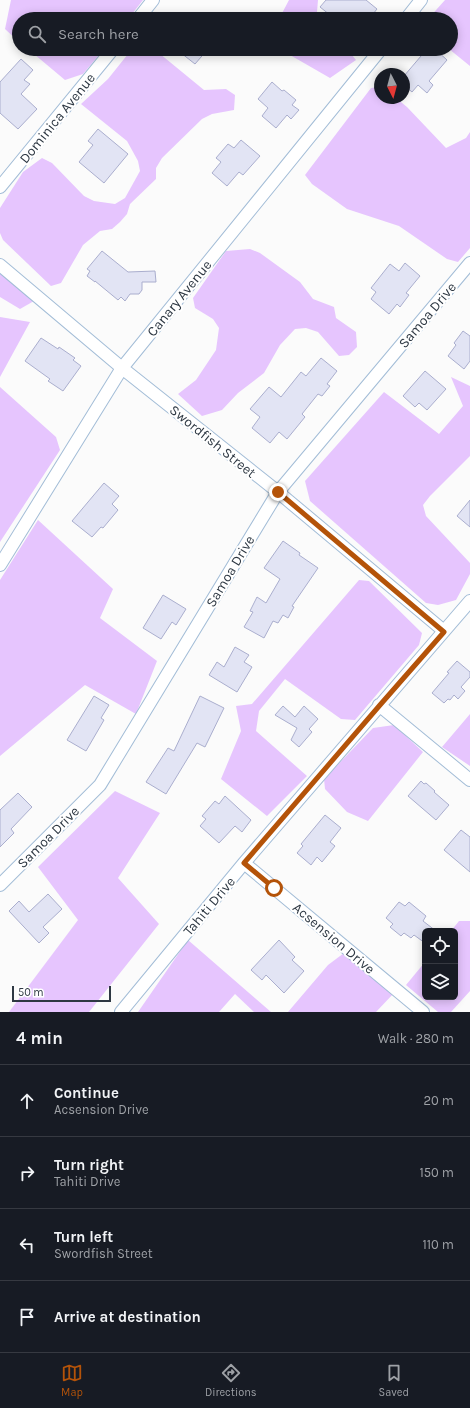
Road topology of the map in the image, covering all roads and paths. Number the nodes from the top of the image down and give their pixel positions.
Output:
1 (153, 0) edge
2 (421, 0) edge
3 (144, 12) edge
4 (412, 12) edge
5 (107, 56) edge
6 (376, 56) edge
7 (0, 187) edge
8 (470, 263) edge
9 (0, 265) edge
10 (122, 368) junction
11 (278, 492) junction
12 (0, 565) edge
13 (470, 601) edge
14 (444, 632) junction
15 (380, 705) junction
16 (470, 780) edge
17 (244, 863) junction
18 (0, 885) edge
19 (121, 1012) edge
20 (423, 1012) edge

1 - 3 street
2 - 4 street
5 - 7 street, Dominica Avenue
6 - 10 street, Canary Avenue
8 - 11 street, Samoa Drive
9 - 10 street, Swordfish Street
10 - 11 street, Swordfish Street
10 - 12 street, Canary Avenue
11 - 14 street, Swordfish Street
11 - 18 street, Samoa Drive
13 - 14 street, Tahiti Drive
14 - 15 street, Tahiti Drive
15 - 16 street
15 - 17 street, Tahiti Drive
17 - 19 street, Tahiti Drive
17 - 20 street, Acsension Drive

